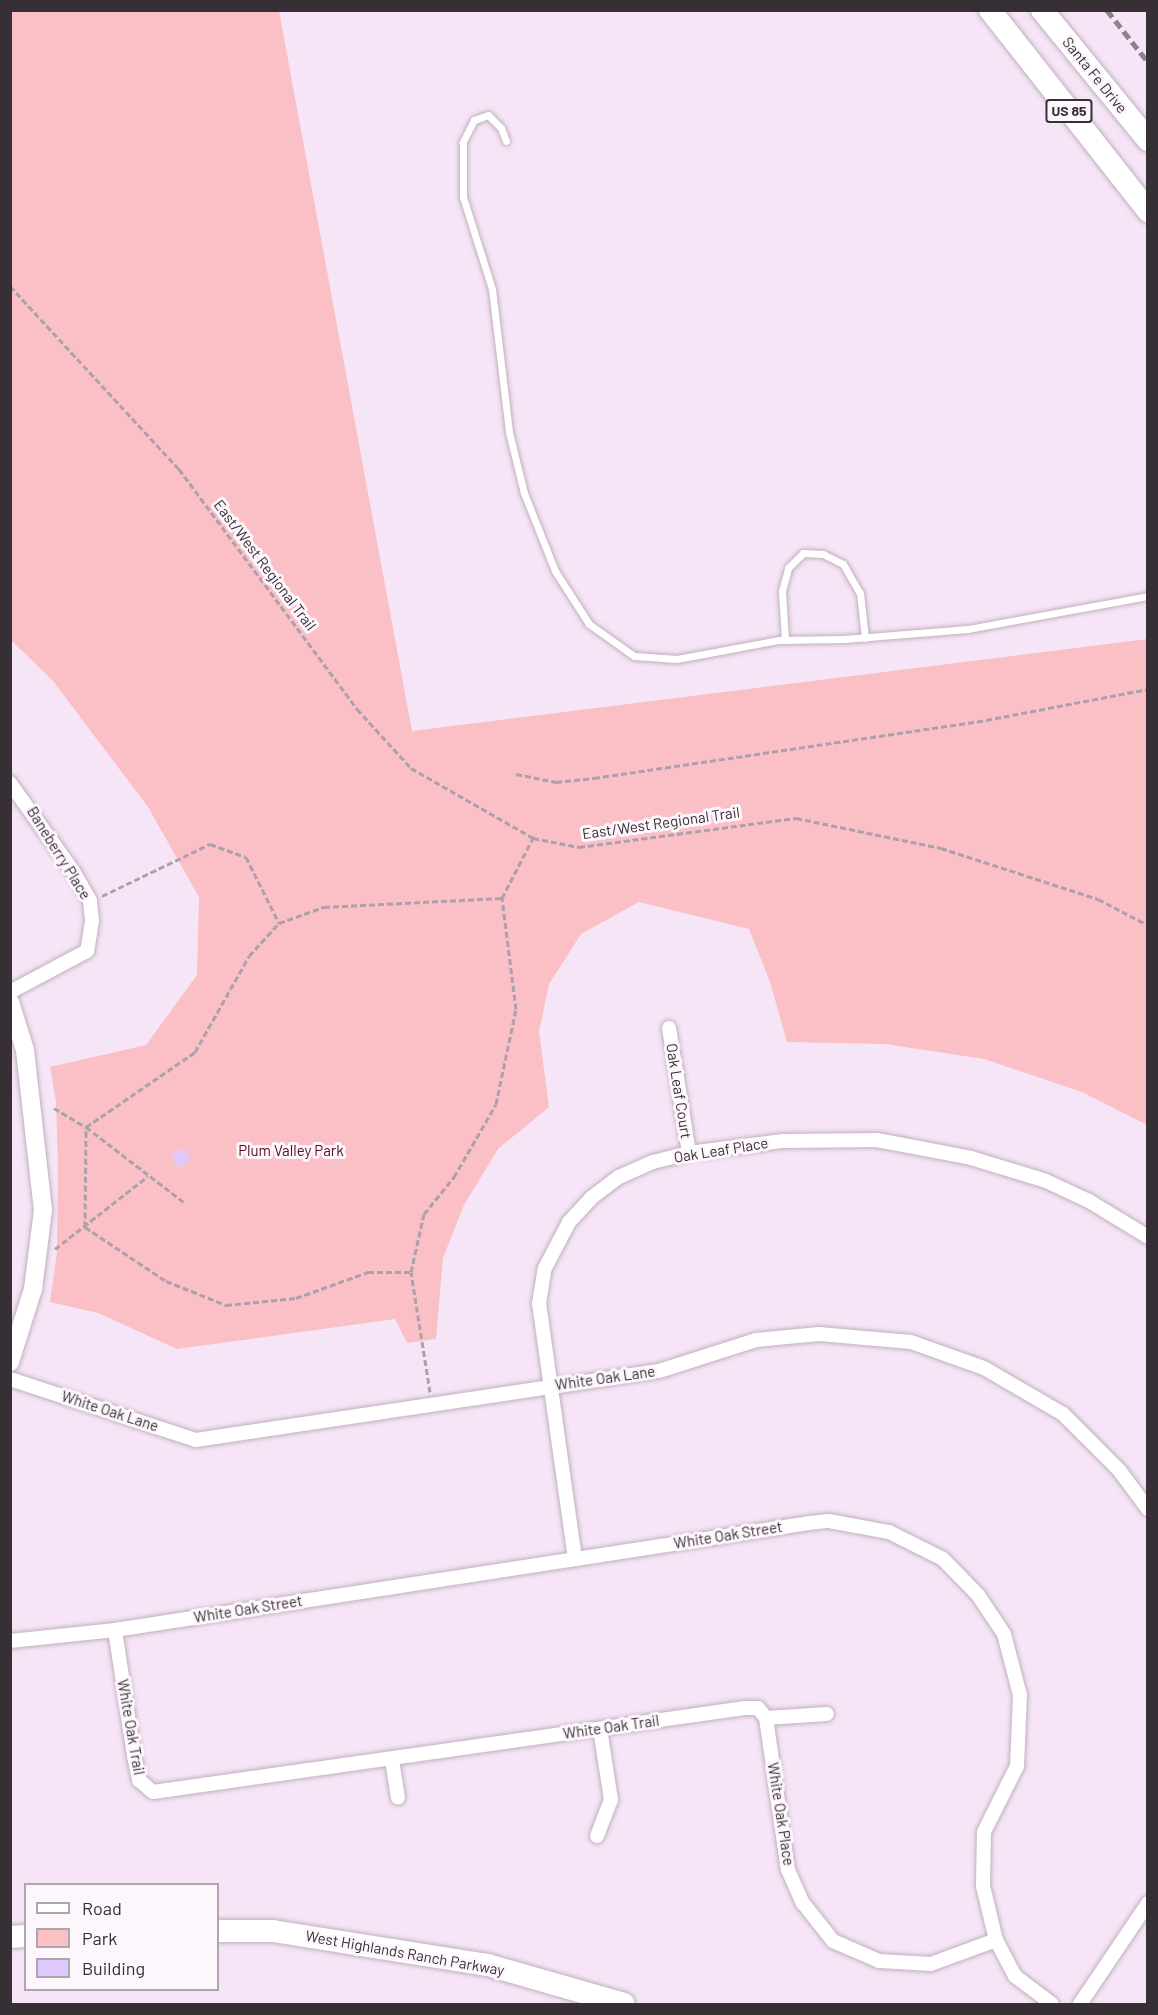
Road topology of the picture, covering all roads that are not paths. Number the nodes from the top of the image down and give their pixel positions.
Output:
1 (990, 10) edge
2 (1042, 10) edge
3 (506, 141) dead end
4 (1148, 141) edge
5 (1148, 211) edge
6 (1148, 596) edge
7 (865, 638) junction
8 (785, 640) junction
9 (10, 783) edge
10 (10, 992) edge
11 (10, 1002) edge
12 (669, 1028) dead end
13 (689, 1153) junction
14 (1148, 1237) edge
15 (10, 1362) edge
16 (10, 1378) edge
17 (549, 1386) junction
18 (1148, 1509) edge
19 (575, 1558) junction
20 (115, 1630) junction
21 (10, 1641) edge
22 (827, 1714) dead end
23 (766, 1718) junction
24 (600, 1729) junction
25 (392, 1760) junction
26 (398, 1798) dead end
27 (597, 1836) dead end
28 (1148, 1903) edge
29 (219, 1931) edge
30 (996, 1940) junction
31 (624, 2004) edge
32 (1052, 2004) edge
33 (1080, 2004) edge

1 - 5 main road, US 85
2 - 4 main road, Santa Fe Drive / US 85
3 - 8 lane
6 - 7 lane
7 - 8 lane
7 - 8 lane
9 - 10 street, Baneberry Place
11 - 15 street
12 - 13 street, Oak Leaf Court
13 - 14 street, Oak Leaf Place
13 - 17 street, Oak Leaf Place
16 - 17 street, White Oak Lane
17 - 18 street, White Oak Lane
17 - 19 street, Oak Leaf Place
19 - 20 street, White Oak Street
19 - 30 street, White Oak Street
20 - 21 street, White Oak Street
20 - 25 street, White Oak Trail
22 - 23 street, White Oak Trail
23 - 24 street, White Oak Trail
23 - 30 street, White Oak Place
24 - 25 street, White Oak Trail
24 - 27 street
25 - 26 street
28 - 33 street
29 - 31 main road, West Highlands Ranch Parkway
30 - 32 street, White Oak Street

